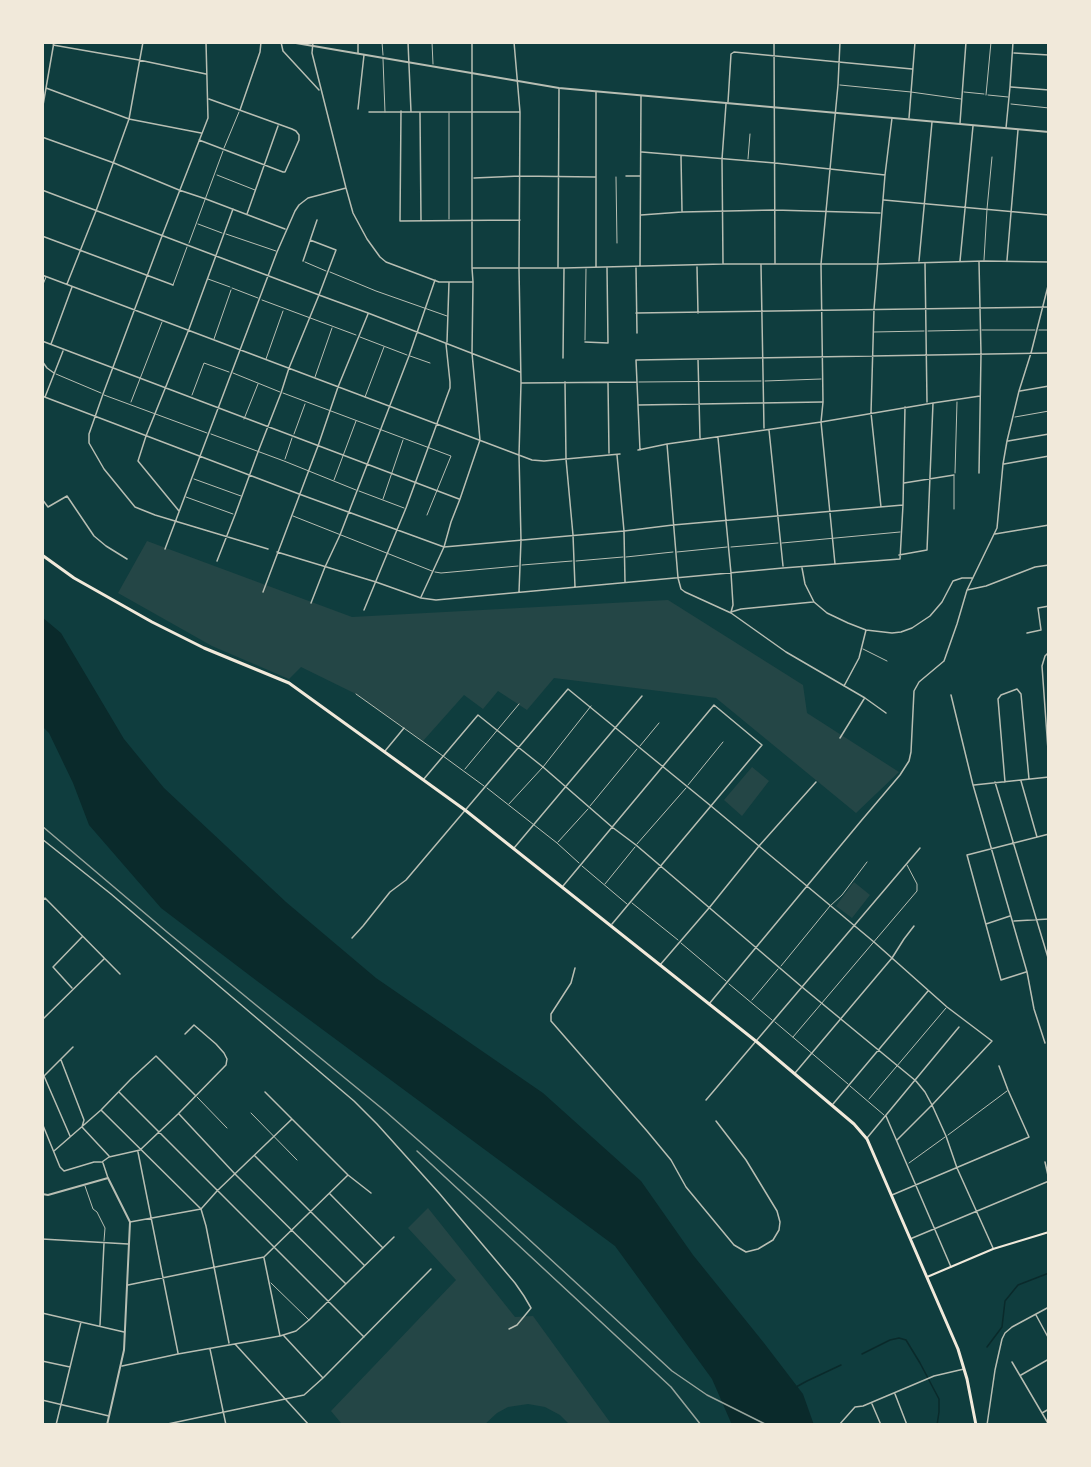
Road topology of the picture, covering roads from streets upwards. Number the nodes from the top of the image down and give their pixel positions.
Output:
1 (142, 42) edge
2 (206, 42) edge
3 (261, 42) edge
4 (281, 42) edge
5 (290, 42) edge
6 (313, 42) edge
7 (358, 42) edge
8 (408, 42) edge
9 (472, 42) edge
10 (514, 42) edge
11 (774, 42) edge
12 (840, 42) edge
13 (915, 42) edge
14 (966, 42) edge
15 (1013, 42) edge
16 (53, 43) edge
17 (358, 53) junction
18 (1013, 53) junction
19 (364, 54) junction
20 (774, 55) junction
21 (1049, 55) edge
22 (139, 60) junction
23 (409, 62) junction
24 (839, 62) junction
25 (912, 69) junction
26 (207, 74) junction
27 (472, 74) junction
28 (518, 81) junction
29 (1011, 87) junction
30 (46, 88) junction
31 (559, 88) junction
32 (1049, 90) edge
33 (321, 91) junction
34 (596, 91) junction
35 (641, 95) junction
36 (208, 98) junction
37 (727, 103) junction
38 (773, 106) junction
39 (358, 109) dead end
40 (42, 111) edge
41 (239, 111) junction
42 (401, 111) junction
43 (473, 111) junction
44 (369, 112) dead end
45 (411, 112) junction
46 (420, 112) junction
47 (520, 112) junction
48 (835, 112) junction
49 (892, 117) junction
50 (129, 119) junction
51 (909, 119) junction
52 (932, 121) junction
53 (960, 124) junction
54 (278, 125) junction
55 (973, 125) junction
56 (1006, 128) junction
57 (1018, 129) junction
58 (1049, 132) edge
59 (202, 133) junction
60 (42, 137) edge
61 (198, 140) junction
62 (642, 152) junction
63 (681, 155) junction
64 (722, 159) junction
65 (114, 163) junction
66 (775, 163) junction
67 (265, 165) junction
68 (830, 168) junction
69 (885, 175) junction
70 (520, 176) junction
71 (626, 176) dead end
72 (641, 176) junction
73 (558, 177) junction
74 (596, 177) junction
75 (473, 178) junction
76 (346, 188) junction
77 (42, 190) edge
78 (179, 190) junction
79 (883, 200) junction
80 (924, 204) junction
81 (964, 207) junction
82 (233, 209) junction
83 (774, 210) junction
84 (96, 211) junction
85 (1011, 211) junction
86 (682, 212) junction
87 (723, 212) junction
88 (825, 212) junction
89 (882, 213) junction
90 (247, 214) junction
91 (641, 215) junction
92 (1049, 215) edge
93 (317, 220) dead end
94 (520, 220) junction
95 (421, 221) junction
96 (472, 221) junction
97 (286, 229) junction
98 (42, 236) edge
99 (162, 236) junction
100 (310, 240) junction
101 (80, 251) junction
102 (216, 257) junction
103 (303, 261) road end
104 (960, 261) junction
105 (979, 261) junction
106 (1007, 261) junction
107 (918, 262) junction
108 (925, 262) junction
109 (1049, 262) edge
110 (723, 264) junction
111 (761, 264) junction
112 (775, 264) junction
113 (821, 264) junction
114 (877, 264) junction
115 (697, 266) junction
116 (607, 267) junction
117 (636, 267) junction
118 (640, 267) junction
119 (472, 268) junction
120 (519, 268) junction
121 (558, 268) junction
122 (564, 268) junction
123 (596, 268) junction
124 (42, 274) edge
125 (147, 276) junction
126 (268, 276) junction
127 (435, 280) junction
128 (449, 282) junction
129 (473, 282) junction
130 (1049, 282) edge
131 (67, 284) junction
132 (173, 285) road end
133 (72, 286) junction
134 (319, 296) junction
135 (1043, 307) junction
136 (1049, 307) edge
137 (979, 308) junction
138 (135, 309) junction
139 (874, 309) junction
140 (926, 309) junction
141 (821, 310) junction
142 (762, 311) junction
143 (368, 313) junction
144 (636, 313) junction
145 (698, 313) junction
146 (189, 329) junction
147 (417, 333) junction
148 (637, 333) dead end
149 (42, 341) edge
150 (585, 342) road end
151 (447, 343) junction
152 (51, 345) junction
153 (241, 349) junction
154 (64, 350) junction
155 (472, 353) junction
156 (1031, 353) junction
157 (1049, 353) edge
158 (981, 354) junction
159 (926, 355) junction
160 (873, 356) junction
161 (822, 357) junction
162 (563, 358) dead end
163 (698, 358) junction
164 (763, 358) junction
165 (42, 361) edge
166 (288, 368) junction
167 (113, 369) junction
168 (521, 373) junction
169 (56, 374) junction
170 (521, 382) junction
171 (565, 382) junction
172 (608, 382) junction
173 (637, 382) junction
174 (1049, 386) edge
175 (338, 387) junction
176 (165, 388) junction
177 (1019, 391) junction
178 (980, 396) junction
179 (44, 397) edge
180 (823, 402) junction
181 (933, 402) junction
182 (764, 404) junction
183 (927, 404) junction
184 (389, 405) junction
185 (638, 405) junction
186 (699, 405) junction
187 (905, 407) junction
188 (218, 408) junction
189 (871, 413) junction
190 (95, 416) junction
191 (821, 422) junction
192 (437, 425) junction
193 (268, 427) junction
194 (769, 429) junction
195 (764, 430) junction
196 (1049, 434) edge
197 (146, 436) junction
198 (718, 437) junction
199 (480, 440) junction
200 (700, 440) junction
201 (1007, 441) junction
202 (667, 444) junction
203 (318, 446) junction
204 (519, 455) junction
205 (609, 455) junction
206 (201, 456) junction
207 (1049, 456) edge
208 (566, 459) junction
209 (366, 464) junction
210 (1003, 464) junction
211 (979, 473) dead end
212 (250, 475) junction
213 (954, 475) road end
214 (930, 480) junction
215 (415, 483) junction
216 (903, 484) junction
217 (299, 494) junction
218 (42, 499) edge
219 (460, 500) junction
220 (903, 505) junction
221 (881, 507) junction
222 (179, 511) junction
223 (348, 512) junction
224 (830, 512) junction
225 (778, 516) junction
226 (177, 521) junction
227 (726, 521) junction
228 (673, 525) junction
229 (1049, 525) edge
230 (396, 530) junction
231 (624, 531) junction
232 (994, 534) junction
233 (573, 535) junction
234 (226, 536) junction
235 (521, 540) junction
236 (444, 547) junction
237 (165, 549) dead end
238 (268, 549) dead end
239 (277, 552) junction
240 (42, 555) edge
241 (899, 557) junction
242 (127, 559) dead end
243 (217, 561) dead end
244 (835, 564) junction
245 (1049, 565) edge
246 (325, 567) junction
247 (802, 567) junction
248 (783, 568) junction
249 (731, 573) junction
250 (678, 578) junction
251 (973, 578) junction
252 (376, 582) junction
253 (626, 583) junction
254 (575, 588) junction
255 (967, 590) junction
256 (263, 592) dead end
257 (519, 593) junction
258 (421, 598) junction
259 (814, 602) junction
260 (311, 603) dead end
261 (1049, 606) edge
262 (364, 610) dead end
263 (731, 613) junction
264 (866, 630) junction
265 (1027, 633) dead end
266 (1049, 652) edge
267 (844, 687) junction
268 (951, 695) dead end
269 (642, 696) dead end
270 (865, 698) junction
271 (886, 713) dead end
272 (616, 727) junction
273 (404, 728) road end
274 (840, 738) dead end
275 (519, 748) junction
276 (385, 752) junction
277 (1049, 764) edge
278 (663, 766) junction
279 (1049, 777) edge
280 (1029, 779) junction
281 (423, 780) junction
282 (1020, 780) junction
283 (816, 782) dead end
284 (995, 782) junction
285 (1005, 782) junction
286 (973, 785) junction
287 (566, 786) junction
288 (711, 806) junction
289 (465, 810) junction
290 (612, 827) junction
291 (1049, 834) edge
292 (1037, 837) junction
293 (42, 839) edge
294 (1013, 843) junction
295 (759, 846) junction
296 (920, 848) dead end
297 (514, 849) junction
298 (992, 849) junction
299 (661, 866) junction
300 (806, 886) junction
301 (562, 887) junction
302 (42, 901) edge
303 (709, 908) junction
304 (1011, 916) junction
305 (1036, 919) junction
306 (1049, 919) edge
307 (1012, 921) junction
308 (986, 925) junction
309 (611, 926) junction
310 (854, 926) junction
311 (914, 926) dead end
312 (83, 936) junction
313 (352, 938) dead end
314 (756, 946) junction
315 (105, 958) junction
316 (892, 958) junction
317 (1049, 961) edge
318 (659, 965) junction
319 (575, 968) dead end
320 (1027, 972) junction
321 (120, 974) dead end
322 (802, 987) junction
323 (72, 989) junction
324 (930, 990) junction
325 (708, 1004) junction
326 (842, 1019) junction
327 (42, 1020) edge
328 (958, 1027) dead end
329 (185, 1034) dead end
330 (757, 1042) junction
331 (1045, 1042) dead end
332 (73, 1047) dead end
333 (878, 1049) junction
334 (61, 1060) junction
335 (999, 1066) dead end
336 (795, 1074) junction
337 (43, 1077) edge
338 (916, 1080) junction
339 (119, 1092) junction
340 (265, 1092) dead end
341 (196, 1095) junction
342 (706, 1100) dead end
343 (832, 1105) junction
344 (932, 1105) junction
345 (101, 1110) junction
346 (179, 1114) junction
347 (886, 1116) junction
348 (292, 1119) junction
349 (716, 1121) dead end
350 (42, 1123) edge
351 (82, 1127) junction
352 (159, 1133) junction
353 (70, 1137) junction
354 (867, 1138) junction
355 (897, 1140) junction
356 (139, 1150) junction
357 (54, 1151) junction
358 (255, 1155) junction
359 (109, 1157) junction
360 (102, 1162) junction
361 (1045, 1162) dead end
362 (957, 1168) junction
363 (235, 1174) junction
364 (348, 1175) junction
365 (108, 1178) junction
366 (1049, 1181) edge
367 (915, 1185) junction
368 (217, 1191) junction
369 (330, 1193) junction
370 (371, 1193) dead end
371 (42, 1194) edge
372 (891, 1195) junction
373 (201, 1209) junction
374 (312, 1211) junction
375 (977, 1212) junction
376 (151, 1218) junction
377 (130, 1222) junction
378 (933, 1229) junction
379 (293, 1230) junction
380 (1049, 1232) edge
381 (394, 1237) dead end
382 (42, 1239) edge
383 (910, 1239) junction
384 (104, 1243) junction
385 (129, 1244) junction
386 (274, 1248) junction
387 (383, 1248) junction
388 (993, 1249) junction
389 (264, 1257) junction
390 (365, 1265) junction
391 (951, 1267) junction
392 (214, 1268) junction
393 (431, 1269) dead end
394 (927, 1277) junction
395 (163, 1278) junction
396 (346, 1284) junction
397 (128, 1285) junction
398 (328, 1301) junction
399 (1049, 1306) edge
400 (42, 1313) edge
401 (1035, 1315) junction
402 (81, 1322) junction
403 (100, 1326) junction
404 (508, 1329) dead end
405 (125, 1332) junction
406 (1048, 1333) edge
407 (282, 1335) junction
408 (364, 1337) junction
409 (1049, 1339) edge
410 (229, 1344) junction
411 (235, 1344) junction
412 (209, 1348) junction
413 (178, 1354) junction
414 (1049, 1359) edge
415 (42, 1361) edge
416 (1012, 1362) dead end
417 (120, 1366) junction
418 (70, 1367) junction
419 (965, 1369) junction
420 (1020, 1376) junction
421 (323, 1378) junction
422 (895, 1393) junction
423 (284, 1399) junction
424 (42, 1400) edge
425 (872, 1402) junction
426 (61, 1404) junction
427 (1049, 1409) edge
428 (223, 1413) junction
429 (1042, 1413) junction
430 (109, 1416) junction
431 (56, 1425) edge
432 (107, 1425) edge
433 (163, 1425) edge
434 (226, 1425) edge
435 (309, 1425) edge
436 (839, 1425) edge
437 (881, 1425) edge
438 (907, 1425) edge
439 (976, 1425) edge
440 (987, 1425) edge
441 (1048, 1425) edge

1 - 22 street
2 - 26 street
3 - 41 street
4 - 33 street
5 - 17 street
6 - 33 street
7 - 17 street
8 - 23 street
9 - 27 street
10 - 28 street
11 - 20 street
12 - 24 street
13 - 25 street
14 - 53 street
15 - 18 street
16 - 22 street
16 - 30 street
17 - 19 street
18 - 21 street
18 - 29 street
19 - 23 street
19 - 39 street
20 - 24 street
20 - 37 street
20 - 38 street
22 - 26 street
22 - 50 street
23 - 27 street
23 - 45 street
24 - 25 street
24 - 48 street
25 - 51 street
26 - 36 street
27 - 28 street
27 - 43 street
28 - 31 street
28 - 47 street
29 - 32 street
29 - 56 street
30 - 40 street
30 - 50 street
31 - 34 street
31 - 73 street
33 - 76 street
34 - 35 street
34 - 74 street
35 - 37 street
35 - 62 street
36 - 41 street
36 - 59 street
37 - 38 street
37 - 64 street
38 - 48 street
38 - 66 street
41 - 54 street
42 - 44 street
42 - 45 street
42 - 95 street
43 - 46 street
43 - 47 street
43 - 75 street
45 - 46 street
46 - 95 street
47 - 70 street
48 - 49 street
48 - 68 street
49 - 51 street
49 - 69 street
50 - 59 street
50 - 65 street
51 - 52 street
52 - 53 street
52 - 80 street
53 - 55 street
54 - 67 street
54 - 67 street
55 - 56 street
55 - 81 street
56 - 57 street
57 - 58 street
57 - 85 street
59 - 61 street
60 - 65 street
61 - 67 street
61 - 78 street
62 - 63 street
62 - 72 street
63 - 64 street
63 - 86 street
64 - 66 street
64 - 87 street
65 - 78 street
65 - 84 street
66 - 68 street
66 - 83 street
67 - 90 street
68 - 69 street
68 - 88 street
69 - 79 street
70 - 73 street
70 - 75 street
70 - 94 street
71 - 72 street
72 - 91 street
73 - 74 street
73 - 121 street
74 - 123 street
75 - 96 street
76 - 97 street
76 - 127 street
77 - 84 street
78 - 82 street
78 - 99 street
79 - 80 street
79 - 89 street
80 - 81 street
80 - 107 street
81 - 85 street
81 - 104 street
82 - 90 street
82 - 102 street
83 - 87 street
83 - 88 street
83 - 112 street
84 - 99 street
84 - 101 street
85 - 92 street
85 - 106 street
86 - 87 street
86 - 91 street
87 - 110 street
88 - 89 street
88 - 113 street
89 - 114 street
90 - 97 street
91 - 118 street
93 - 100 street
94 - 96 street
94 - 120 street
95 - 96 street
96 - 119 street
97 - 126 street
98 - 101 street
99 - 102 street
99 - 125 street
100 - 103 street
100 - 134 street
101 - 125 street
101 - 131 street
102 - 126 street
102 - 146 street
104 - 105 street
104 - 108 street
105 - 106 street
105 - 137 street
106 - 109 street
107 - 108 street
107 - 114 street
108 - 140 street
110 - 111 street
110 - 115 street
111 - 112 street
111 - 142 street
112 - 113 street
113 - 114 street
113 - 141 street
114 - 139 street
115 - 118 street
115 - 145 street
116 - 117 street
116 - 123 street
116 - 150 street
117 - 118 street
117 - 144 street
119 - 120 street
119 - 129 street
120 - 121 street
120 - 168 street
121 - 122 street
122 - 123 street
122 - 162 street
124 - 131 street
125 - 132 street
125 - 138 street
126 - 134 street
126 - 153 street
127 - 128 street
127 - 147 street
128 - 129 street
128 - 151 street
129 - 155 street
130 - 135 street
131 - 133 street
133 - 138 street
133 - 152 street
134 - 143 street
134 - 166 street
135 - 136 street
135 - 137 street
135 - 156 street
137 - 140 street
137 - 158 street
138 - 146 street
138 - 167 street
139 - 140 street
139 - 141 street
139 - 160 street
140 - 159 street
141 - 142 street
141 - 161 street
142 - 145 street
142 - 164 street
143 - 147 street
143 - 175 street
144 - 145 street
144 - 148 street
146 - 153 street
146 - 176 street
147 - 151 street
147 - 184 street
149 - 152 street
151 - 155 street
151 - 192 street
152 - 154 street
153 - 166 street
153 - 188 street
154 - 167 street
154 - 169 street
155 - 168 street
155 - 199 street
156 - 157 street
156 - 158 street
156 - 177 street
158 - 159 street
158 - 178 street
159 - 160 street
159 - 183 street
160 - 161 street
160 - 189 street
161 - 164 street
161 - 180 street
163 - 164 street
163 - 173 street
163 - 186 street
164 - 182 street
165 - 169 street
166 - 175 street
166 - 193 street
167 - 176 street
167 - 190 street
168 - 170 street
169 - 179 street
170 - 171 street
170 - 204 street
171 - 172 street
171 - 208 street
172 - 173 street
172 - 205 street
173 - 185 street
174 - 177 street
175 - 184 street
175 - 203 street
176 - 188 street
176 - 197 street
177 - 201 street
178 - 181 street
178 - 211 street
179 - 190 street
180 - 182 street
180 - 191 street
181 - 183 street
181 - 214 street
182 - 186 street
182 - 195 street
183 - 187 street
184 - 192 street
184 - 209 street
185 - 186 street
185 - 202 street
186 - 200 street
187 - 189 street
187 - 216 street
188 - 193 street
188 - 206 street
189 - 191 street
189 - 221 street
190 - 197 street
190 - 226 street
191 - 194 street
191 - 224 street
192 - 199 street
192 - 215 street
193 - 203 street
193 - 212 street
194 - 195 street
194 - 225 street
195 - 198 street
196 - 201 street
197 - 206 street
197 - 222 street
198 - 200 street
198 - 227 street
199 - 204 street
199 - 219 street
200 - 202 street
201 - 210 street
202 - 228 street
203 - 209 street
203 - 217 street
204 - 208 street
204 - 235 street
205 - 208 street
205 - 231 street
206 - 212 street
206 - 222 street
207 - 210 street
208 - 233 street
209 - 215 street
209 - 223 street
210 - 232 street
212 - 217 street
212 - 234 street
213 - 214 street
214 - 216 street
214 - 241 street
215 - 219 street
215 - 230 street
216 - 220 street
217 - 223 street
217 - 239 street
218 - 242 street
219 - 236 street
220 - 221 street
220 - 241 street
221 - 224 street
222 - 226 street
223 - 230 street
223 - 246 street
224 - 225 street
224 - 244 street
225 - 227 street
225 - 248 street
226 - 234 street
226 - 237 street
227 - 228 street
227 - 249 street
228 - 231 street
228 - 250 street
229 - 232 street
230 - 236 street
230 - 252 street
231 - 233 street
231 - 253 street
232 - 251 street
233 - 235 street
233 - 254 street
234 - 238 street
234 - 243 street
235 - 236 street
235 - 257 street
236 - 258 street
239 - 246 street
239 - 256 street
240 - 276 main road
241 - 244 street
244 - 247 street
245 - 255 street
246 - 252 street
246 - 260 street
247 - 248 street
247 - 259 street
248 - 249 street
249 - 250 street
249 - 263 street
250 - 253 street
250 - 263 street
251 - 255 street
251 - 264 street
252 - 258 street
252 - 262 street
253 - 254 street
254 - 257 street
255 - 300 street
257 - 258 street
259 - 263 street
259 - 264 street
261 - 265 street
263 - 267 street
264 - 267 street
266 - 277 street
267 - 270 street
268 - 286 street
269 - 272 street
270 - 271 street
270 - 274 street
272 - 275 street
272 - 278 street
272 - 287 street
273 - 276 street
275 - 281 street
275 - 287 street
275 - 289 street
276 - 281 main road
278 - 288 street
278 - 288 street
278 - 290 street
279 - 280 street
280 - 282 street
280 - 285 street
281 - 289 main road
282 - 285 street
282 - 292 street
283 - 295 street
284 - 285 street
284 - 286 street
284 - 294 street
286 - 298 street
287 - 290 street
287 - 297 street
288 - 295 street
288 - 299 street
289 - 297 main road
289 - 313 street
290 - 299 street
290 - 301 street
291 - 292 street
292 - 294 street
293 - 404 street
294 - 298 street
294 - 305 street
295 - 300 street
295 - 303 street
296 - 310 street
297 - 301 main road
298 - 304 street
298 - 308 street
299 - 303 street
299 - 309 street
300 - 310 street
300 - 314 street
301 - 309 main road
302 - 312 street
303 - 314 street
303 - 318 street
304 - 307 street
304 - 308 street
305 - 306 street
305 - 307 street
305 - 317 street
307 - 320 street
308 - 320 street
309 - 318 main road
310 - 316 street
310 - 322 street
311 - 316 street
312 - 315 street
312 - 323 street
314 - 322 street
314 - 325 street
315 - 321 street
315 - 323 street
316 - 324 street
316 - 326 street
318 - 325 main road
319 - 349 street
320 - 331 street
322 - 326 street
322 - 330 street
323 - 327 street
324 - 333 street
324 - 344 street
325 - 330 main road
326 - 333 street
326 - 336 street
328 - 338 street
329 - 341 street
330 - 336 main road
330 - 342 street
332 - 334 street
333 - 338 street
333 - 343 street
334 - 337 street
334 - 351 street
335 - 362 street
336 - 343 main road
337 - 353 street
338 - 344 street
338 - 347 street
339 - 341 street
339 - 345 street
339 - 352 street
340 - 348 street
341 - 346 street
343 - 354 main road
344 - 355 street
344 - 362 street
345 - 351 street
345 - 356 street
346 - 352 street
346 - 363 street
347 - 354 street
347 - 355 street
348 - 358 street
348 - 364 street
350 - 357 street
351 - 353 street
351 - 359 street
352 - 356 street
352 - 368 street
353 - 357 street
354 - 372 main road
355 - 367 street
356 - 359 street
356 - 373 street
356 - 376 street
357 - 360 street
358 - 363 street
358 - 374 street
359 - 360 street
360 - 365 street
361 - 366 street
362 - 367 street
362 - 375 street
363 - 368 street
363 - 379 street
364 - 369 street
364 - 370 street
365 - 371 street
365 - 377 street
366 - 375 street
367 - 372 street
367 - 378 street
368 - 373 street
368 - 386 street
369 - 374 street
369 - 387 street
372 - 383 main road
373 - 376 street
373 - 392 street
374 - 379 street
374 - 390 street
375 - 378 street
375 - 388 street
376 - 377 street
376 - 395 street
377 - 385 street
378 - 383 street
378 - 391 street
379 - 386 street
379 - 396 street
380 - 388 main road
381 - 387 street
382 - 384 street
383 - 394 main road
384 - 385 street
384 - 403 street
385 - 397 street
386 - 389 street
386 - 398 street
387 - 390 street
388 - 391 main road
389 - 392 street
389 - 407 street
390 - 396 street
391 - 394 main road
392 - 395 street
392 - 410 street
393 - 408 street
394 - 419 main road
395 - 397 street
395 - 413 street
396 - 398 street
397 - 405 street
398 - 407 street
398 - 408 street
399 - 401 street
400 - 402 street
401 - 406 street
401 - 440 street
402 - 403 street
402 - 418 street
403 - 405 street
405 - 417 street
406 - 409 street
407 - 411 street
407 - 421 street
408 - 421 street
410 - 411 street
410 - 412 street
411 - 423 street
412 - 413 street
412 - 428 street
413 - 417 street
414 - 420 street
415 - 418 street
416 - 420 street
417 - 430 street
418 - 426 street
419 - 422 street
419 - 439 main road
420 - 429 street
421 - 423 street
422 - 425 street
422 - 438 street
423 - 428 street
423 - 435 street
424 - 426 street
425 - 436 street
425 - 437 street
426 - 430 street
426 - 431 street
427 - 429 street
428 - 433 street
428 - 434 street
429 - 441 street
430 - 432 street

